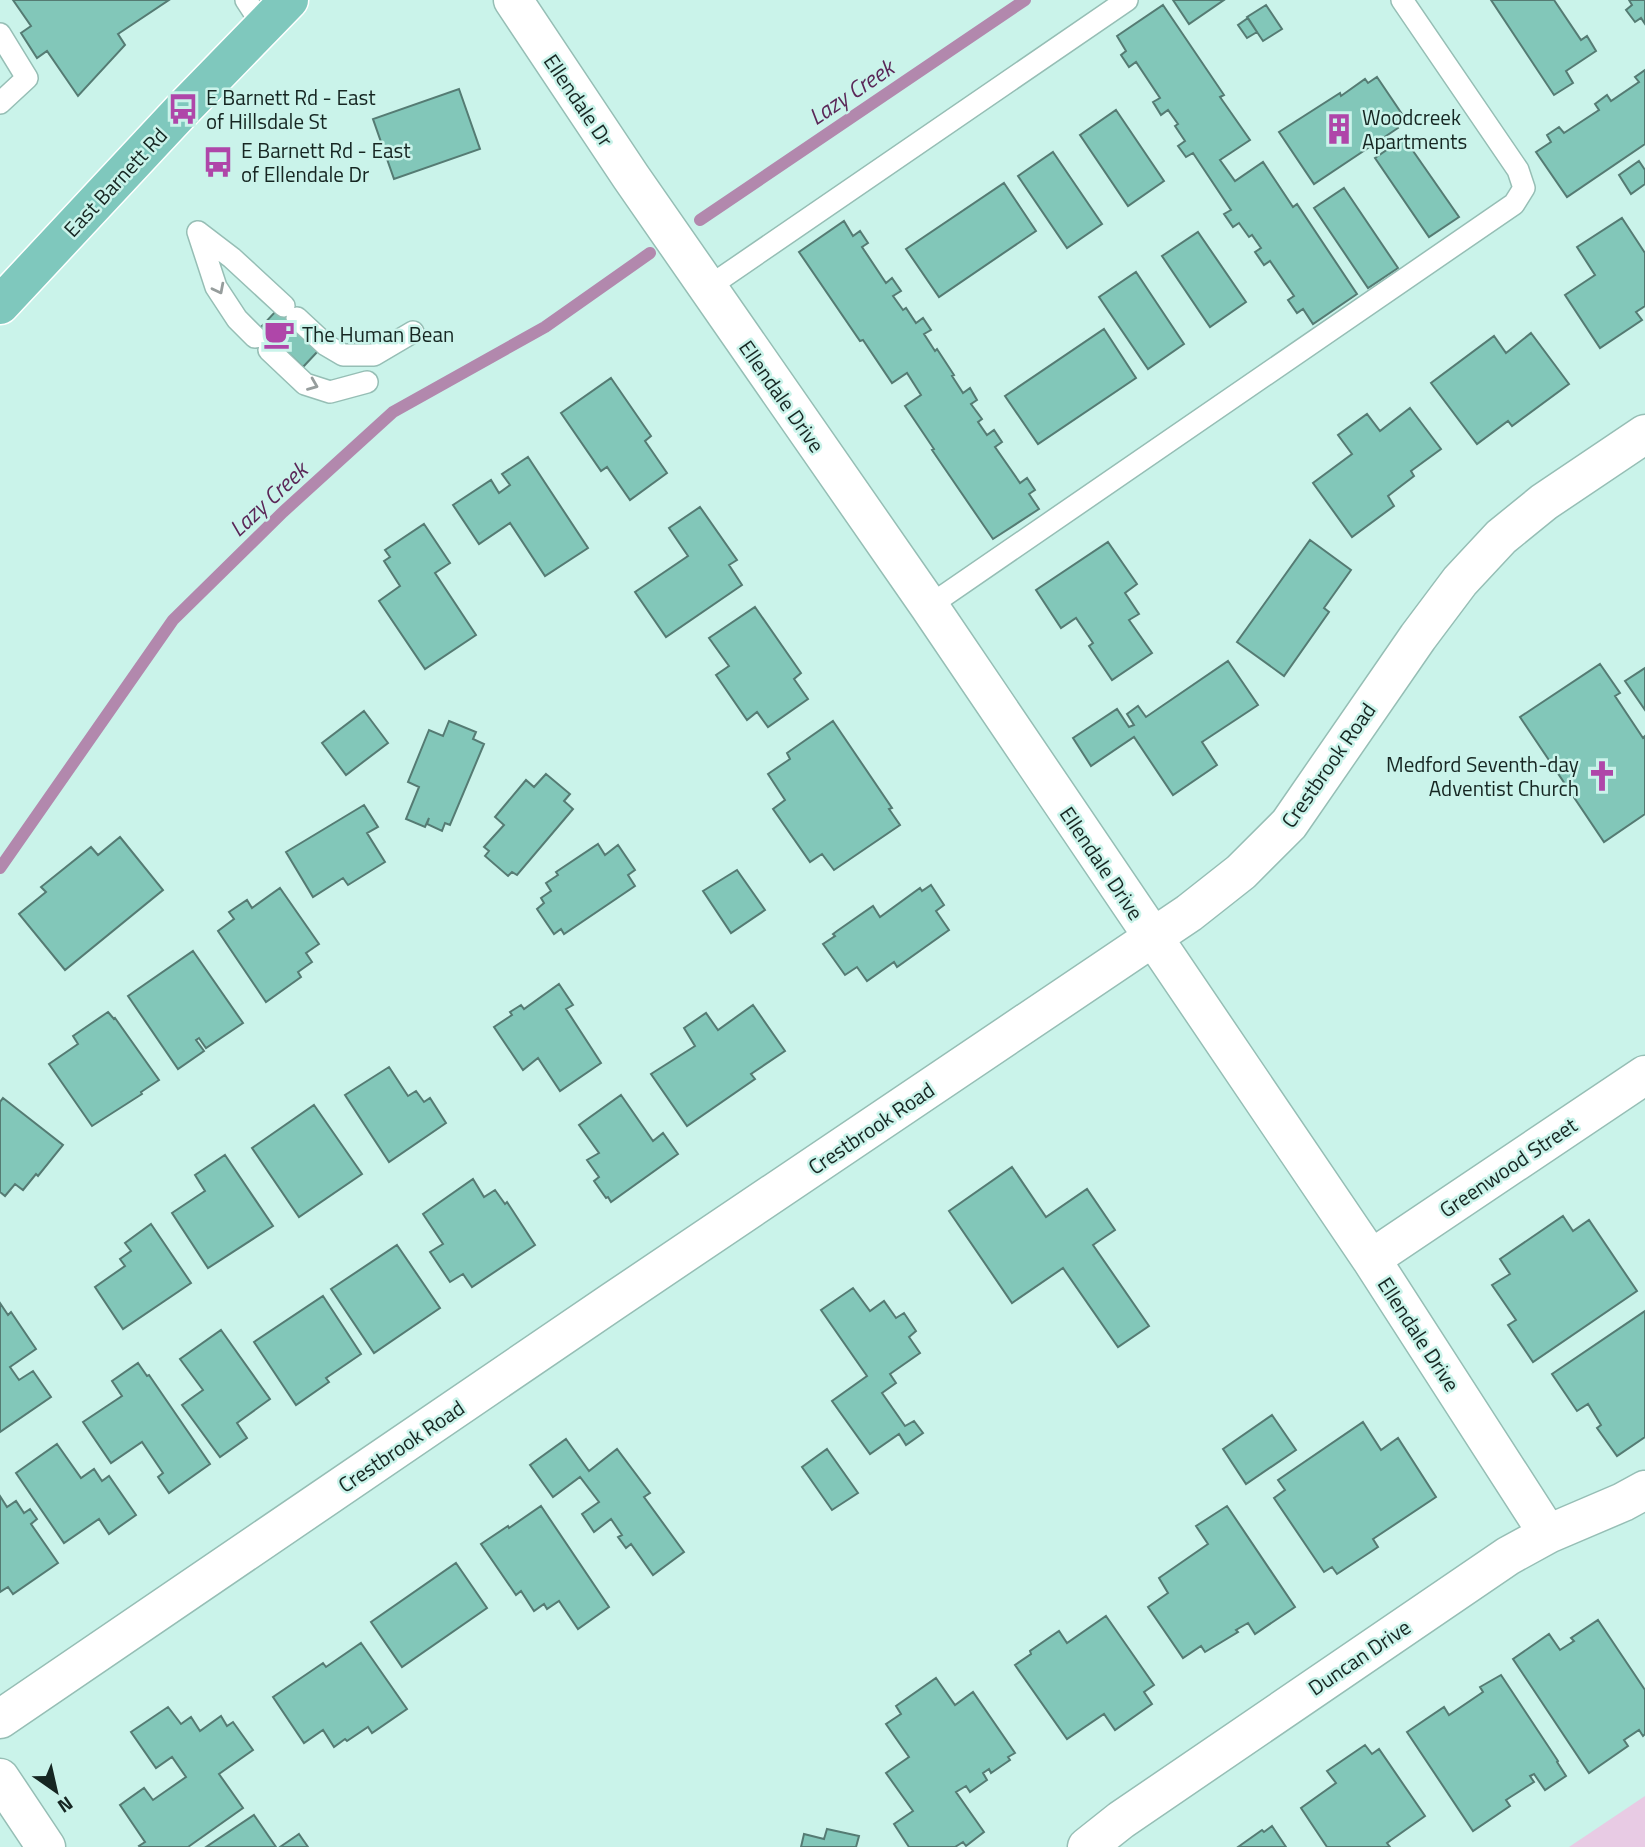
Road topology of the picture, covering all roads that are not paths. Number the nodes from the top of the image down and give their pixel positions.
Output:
1 (513, 0) edge
2 (1127, 0) edge
3 (1402, 0) edge
4 (266, 9) edge
5 (0, 34) edge
6 (0, 103) edge
7 (647, 200) joint
8 (698, 274) junction
9 (0, 304) edge
10 (413, 331) dead end
11 (367, 382) dead end
12 (1645, 433) edge
13 (929, 606) junction
14 (1152, 937) junction
15 (1645, 1074) edge
16 (1370, 1259) junction
17 (1645, 1490) edge
18 (1548, 1534) junction
19 (0, 1719) edge
20 (0, 1778) edge
21 (46, 1847) edge
22 (1087, 1847) edge

1 - 7 street, Ellendale Dr
2 - 8 lane
3 - 13 lane
4 - 9 main road, East Barnett Rd
5 - 6 lane
7 - 8 street, Ellendale Drive
8 - 13 street, Ellendale Drive
10 -> 11 lane
12 - 14 street, Crestbrook Road
13 - 14 street, Ellendale Drive
14 - 16 street, Ellendale Drive
14 - 19 street, Crestbrook Road
15 - 16 street, Greenwood Street
16 - 18 street, Ellendale Drive
17 - 18 street, Duncan Drive
18 - 22 street, Duncan Drive
20 - 21 street

